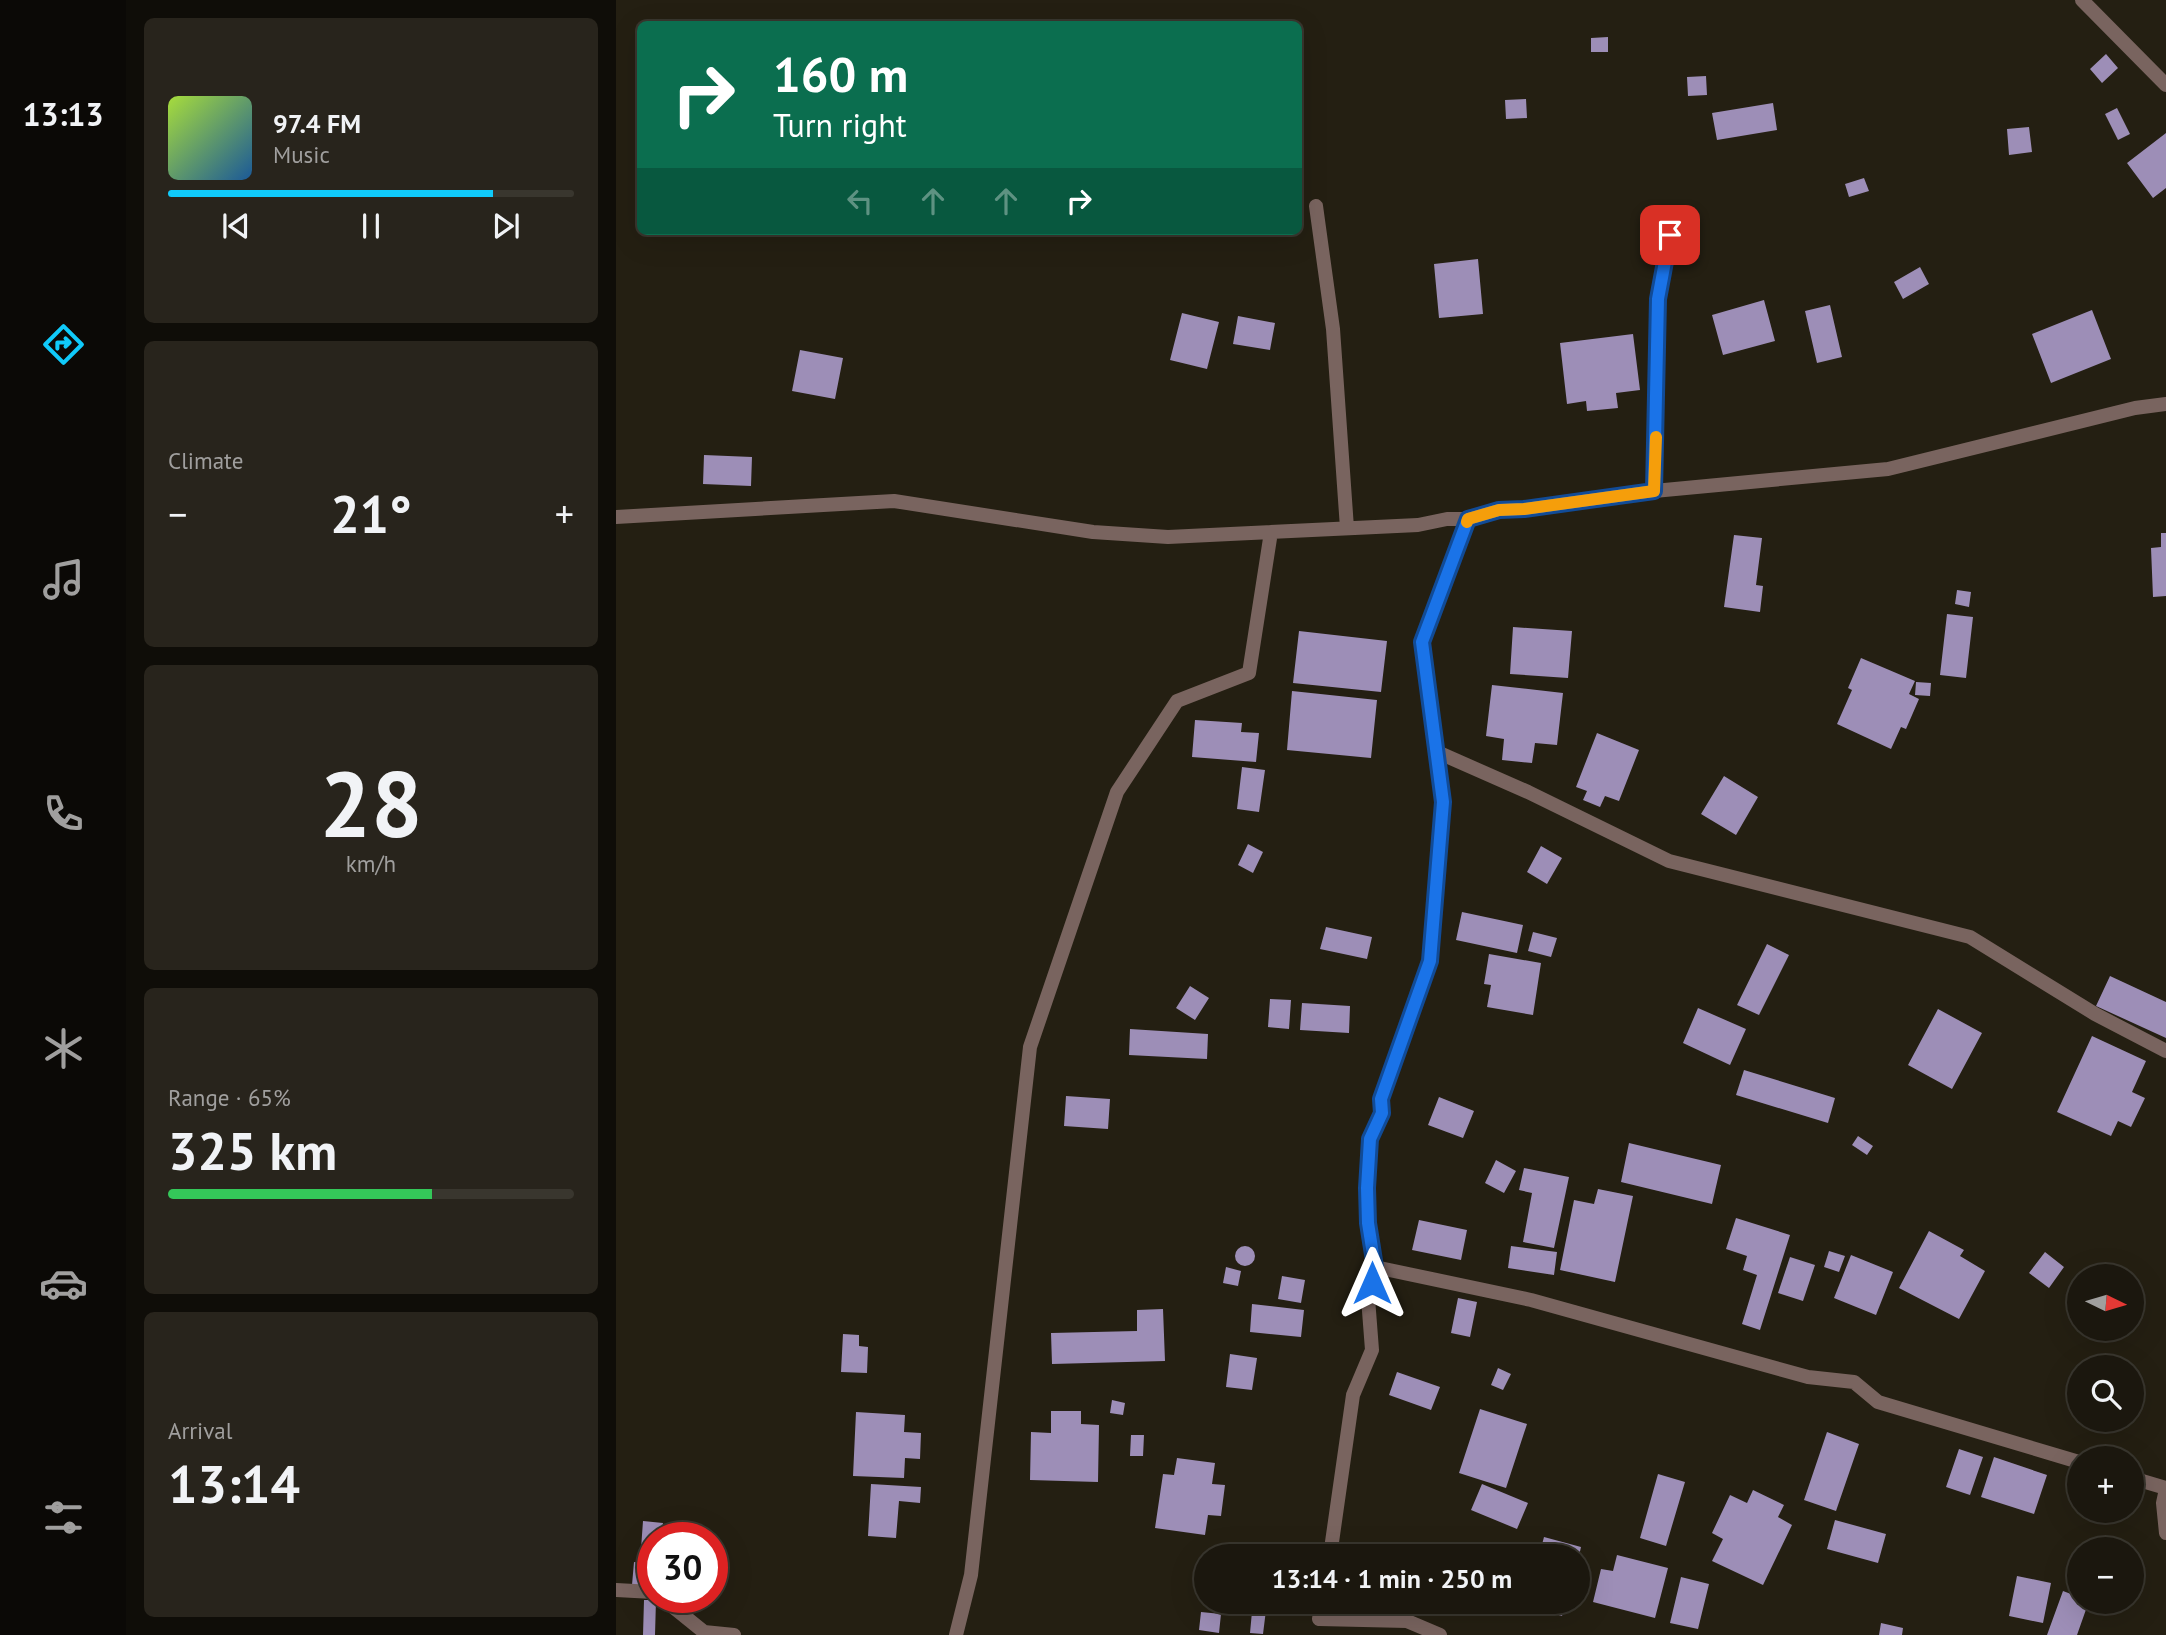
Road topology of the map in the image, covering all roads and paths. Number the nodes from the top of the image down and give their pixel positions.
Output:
1 (2082, 0) edge
2 (2166, 85) edge
3 (1315, 206) dead end
4 (1674, 213) dead end
5 (2166, 404) edge
6 (1654, 491) junction
7 (616, 517) edge
8 (1468, 519) junction
9 (1347, 528) junction
10 (1271, 532) junction
11 (1437, 752) junction
12 (2166, 1051) edge
13 (1375, 1267) junction
14 (2067, 1458) edge
15 (2144, 1482) edge
16 (2166, 1488) edge
17 (2166, 1533) edge
18 (1332, 1544) edge
19 (616, 1590) edge
20 (637, 1591) edge
21 (681, 1613) edge
22 (1320, 1614) edge
23 (1319, 1619) junction
24 (734, 1635) edge
25 (956, 1635) edge
26 (1315, 1635) edge
27 (1440, 1635) edge

1 - 2 street
3 - 9 street
4 - 6 street
5 - 6 street
6 - 8 street
7 - 10 street
8 - 9 street
8 - 11 street
9 - 10 street
10 - 25 street
11 - 12 street
11 - 13 street
13 - 14 street
13 - 18 street
15 - 16 street
16 - 17 street
19 - 20 street
21 - 24 street
22 - 23 street
23 - 26 street
23 - 27 street

